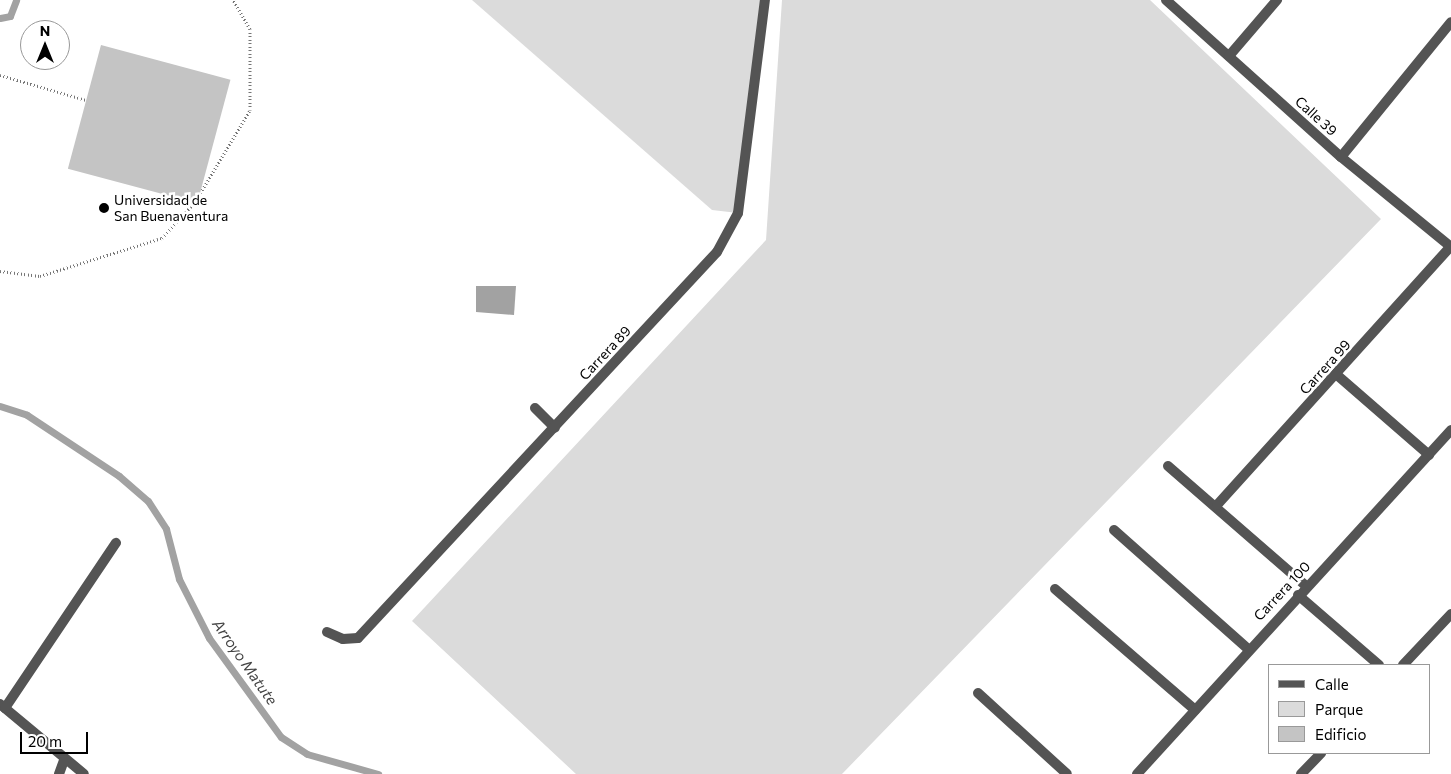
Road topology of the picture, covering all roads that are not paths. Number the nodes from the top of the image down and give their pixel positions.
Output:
1 (765, 0) edge
2 (1166, 0) edge
3 (1277, 0) edge
4 (1451, 22) edge
5 (1229, 56) junction
6 (1341, 157) junction
7 (1451, 247) edge
8 (1337, 375) junction
9 (536, 408) dead end
10 (555, 428) junction
11 (1451, 430) edge
12 (1428, 454) junction
13 (1168, 466) dead end
14 (1217, 505) junction
15 (1114, 530) dead end
16 (116, 543) dead end
17 (1306, 586) junction
18 (1055, 589) dead end
19 (1298, 595) junction
20 (1451, 614) edge
21 (327, 632) dead end
22 (1248, 649) junction
23 (1379, 664) edge
24 (1404, 664) edge
25 (978, 692) dead end
26 (3, 706) edge
27 (1195, 710) junction
28 (1320, 754) edge
29 (64, 760) junction
30 (59, 774) edge
31 (84, 774) edge
32 (1067, 774) edge
33 (1137, 774) edge
34 (1301, 774) edge

1 - 10 street, Carrera 89
2 - 5 street, Calle 39
3 - 5 street
4 - 6 street
5 - 6 street, Calle 39
6 - 7 street, Calle 39
7 - 8 street, Carrera 99
8 - 12 street
8 - 14 street, Carrera 99
9 - 10 street
10 - 21 street, Carrera 89
11 - 12 street, Carrera 100
12 - 17 street, Carrera 100
13 - 14 street
14 - 17 street
15 - 22 street
16 - 26 street
17 - 19 street, Carrera 100
18 - 27 street
19 - 22 street, Carrera 100
19 - 23 street
20 - 24 street
22 - 27 street, Carrera 100
25 - 32 street
26 - 29 street
27 - 33 street, Carrera 100
28 - 34 street
29 - 30 street
29 - 31 street

